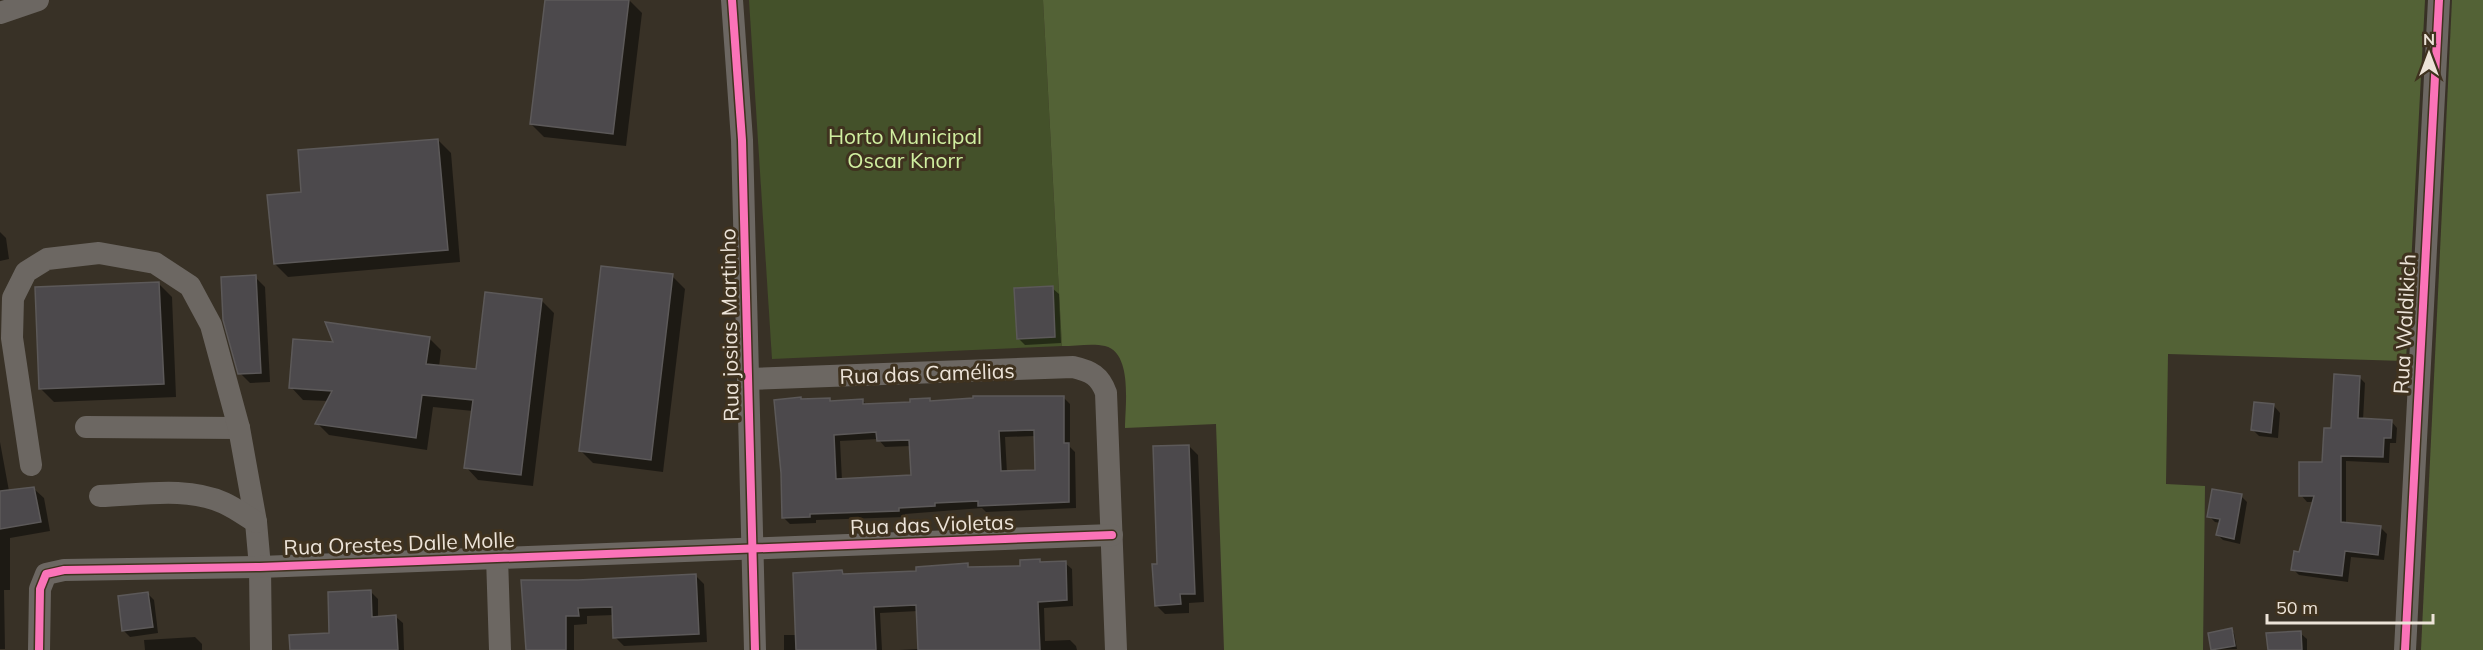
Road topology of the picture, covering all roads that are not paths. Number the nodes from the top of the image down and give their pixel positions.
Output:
1 (38, 0) edge
2 (732, 0) edge
3 (2439, 0) edge
4 (0, 13) edge
5 (748, 379) junction
6 (86, 427) dead end
7 (239, 428) junction
8 (31, 465) dead end
9 (100, 496) dead end
10 (256, 522) junction
11 (1112, 535) junction
12 (753, 548) junction
13 (497, 557) junction
14 (260, 567) junction
15 (39, 650) edge
16 (261, 650) edge
17 (500, 650) edge
18 (755, 650) edge
19 (1116, 650) edge
20 (2406, 650) edge

1 - 4 street
2 - 5 street, Rua josias Martinho
3 - 20 street, Rua Waldikich
5 - 11 street, Rua das Camélias
5 - 12 street, Rua josias Martinho
6 - 7 street
7 - 8 street
7 - 10 street
9 - 10 street
10 - 14 street
11 - 12 street, Rua das Violetas
11 - 19 street
12 - 13 street, Rua Orestes Dalle Molle
12 - 18 street, Rua josias Martinho
13 - 14 street, Rua Orestes Dalle Molle
13 - 17 street
14 - 15 street, Rua Orestes Dalle Molle
14 - 16 street

